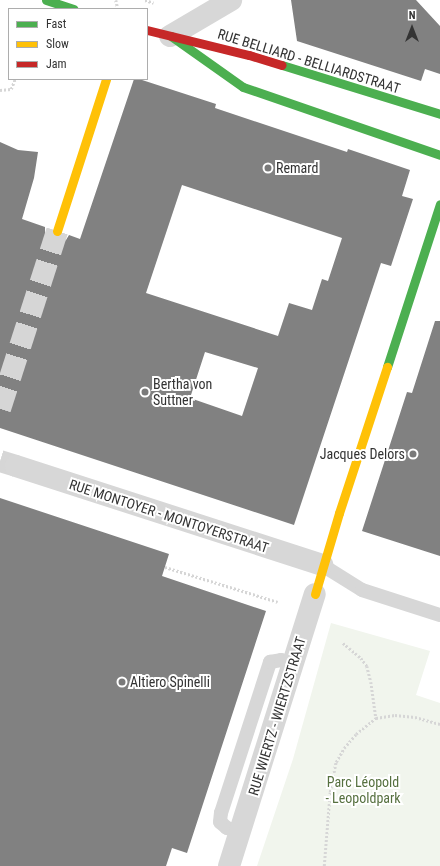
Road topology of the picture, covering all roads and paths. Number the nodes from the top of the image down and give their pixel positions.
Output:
1 (46, 0) edge
2 (232, 0) edge
3 (71, 8) edge
4 (148, 30) edge
5 (170, 36) junction
6 (15, 80) edge
7 (106, 80) edge
8 (0, 90) edge
9 (440, 114) edge
10 (440, 155) edge
11 (440, 204) edge
12 (57, 231) tunnel mouth
13 (16, 466) tunnel mouth
14 (322, 565) junction
15 (165, 567) dead end
16 (315, 594) joint
17 (278, 602) dead end
18 (440, 615) edge
19 (343, 642) dead end
20 (376, 718) junction
21 (440, 724) edge
22 (229, 866) edge
23 (324, 866) edge

1 - 3 street
2 - 5 street
4 - 5 street, RUE BELLIARD - BELLIARDSTRAAT
5 - 9 street, RUE BELLIARD - BELLIARDSTRAAT
5 - 10 street, RUE BELLIARD - BELLIARDSTRAAT
6 - 8 path
7 - 12 street
11 - 14 street, RUE WIERTZ - WIERTZSTRAAT
13 - 14 street, RUE MONTOYER - MONTOYERSTRAAT
14 - 16 street, RUE WIERTZ - WIERTZSTRAAT
14 - 18 lane
15 - 17 path
16 - 22 street, RUE WIERTZ - WIERTZSTRAAT
19 - 20 path
20 - 21 path
20 - 23 path

